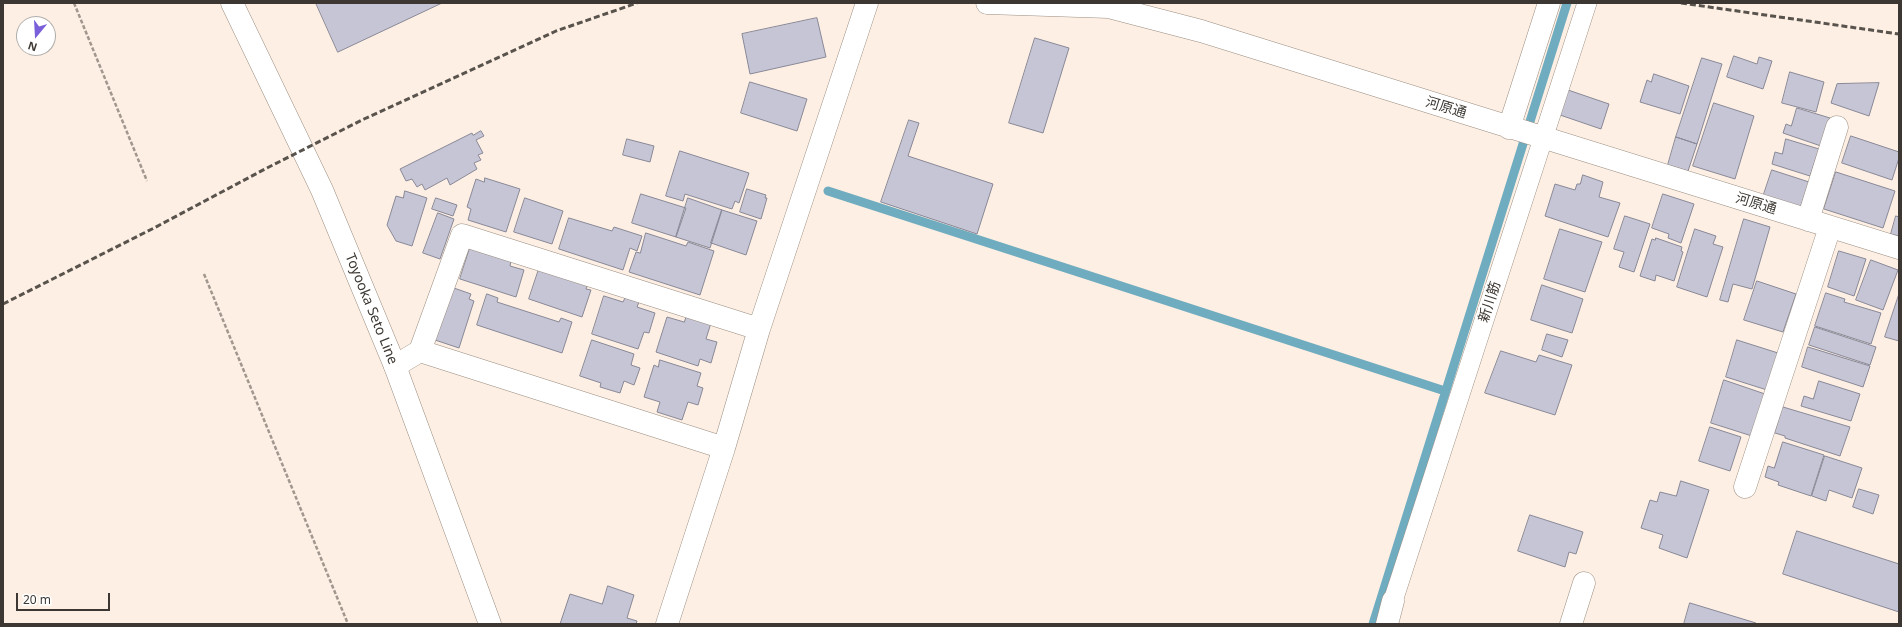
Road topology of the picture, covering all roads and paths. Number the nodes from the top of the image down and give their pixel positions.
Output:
1 (74, 3) edge
2 (232, 3) edge
3 (867, 3) edge
4 (988, 3) edge
5 (1549, 3) edge
6 (1587, 3) edge
7 (1836, 127) dead end
8 (1509, 128) junction
9 (1543, 139) junction
10 (147, 181) dead end
11 (1808, 220) junction
12 (1830, 227) junction
13 (1899, 248) edge
14 (204, 274) dead end
15 (759, 329) junction
16 (420, 350) junction
17 (395, 366) junction
18 (724, 448) junction
19 (1745, 487) dead end
20 (1584, 583) dead end
21 (1393, 601) joint
22 (348, 624) edge
23 (490, 624) edge
24 (667, 624) edge
25 (1386, 624) edge
26 (1570, 624) edge

1 - 10 path
2 - 17 street, Toyooka Seto Line
3 - 15 street
4 - 8 street, 河原通
5 - 8 street
6 - 9 lane, 新川筋
7 - 11 street
8 - 9 street, 河原通
9 - 11 street, 河原通
9 - 21 lane, 新川筋
11 - 12 street, 河原通
12 - 13 street, 河原通
12 - 19 street
14 - 22 path
15 - 16 street
15 - 18 street
16 - 17 street
16 - 18 street
17 - 23 street, Toyooka Seto Line
18 - 24 street
20 - 26 street
21 - 25 street

